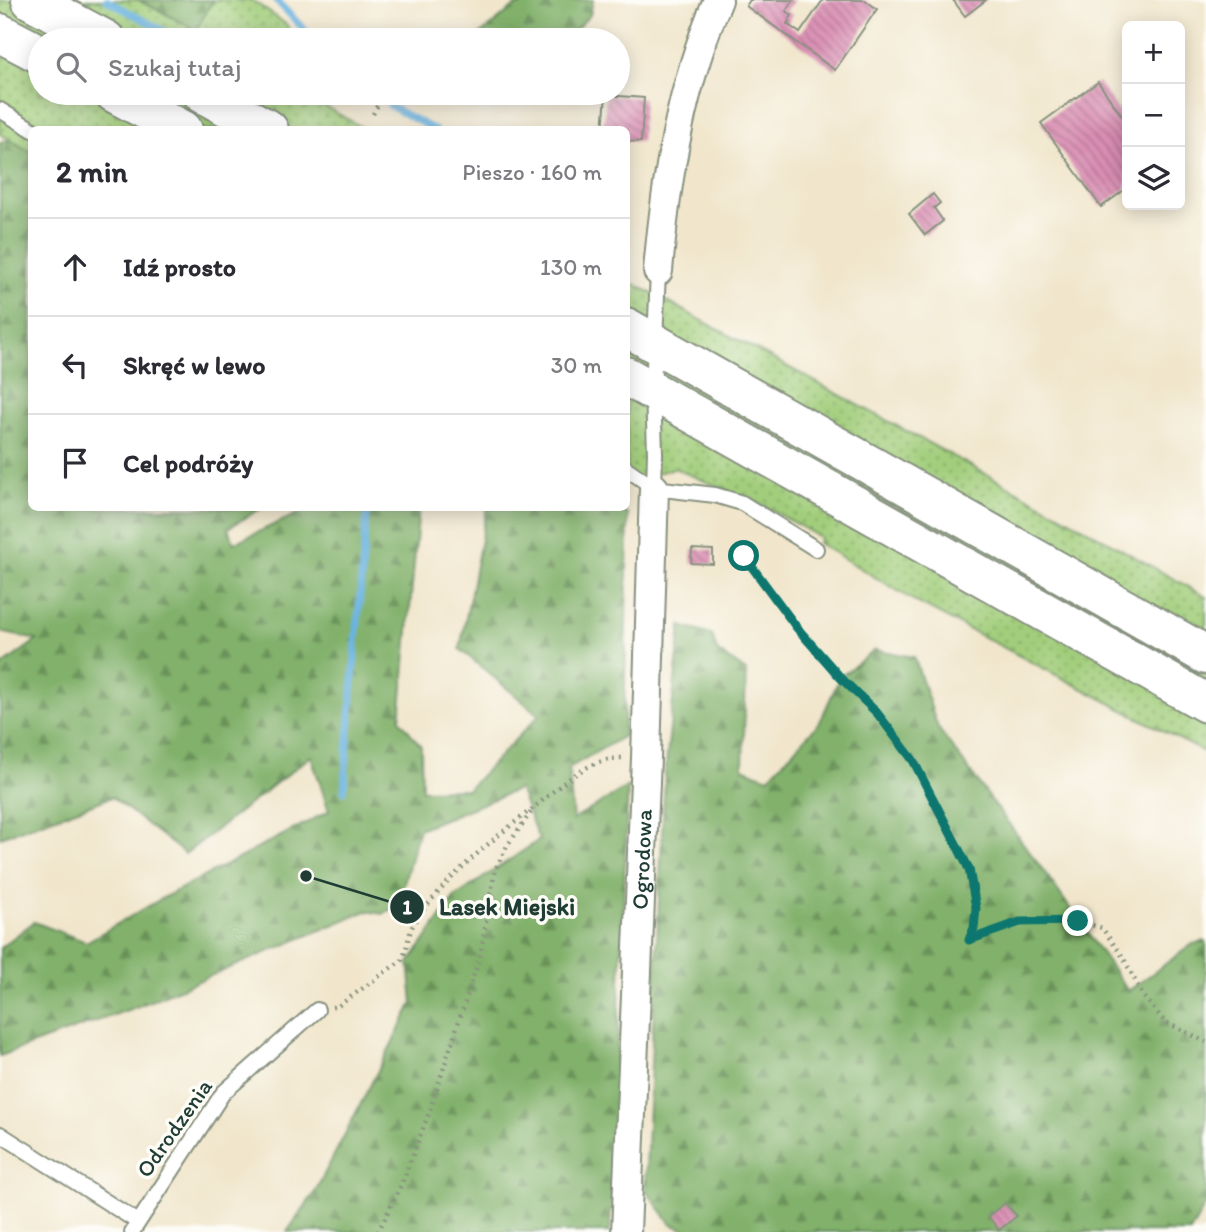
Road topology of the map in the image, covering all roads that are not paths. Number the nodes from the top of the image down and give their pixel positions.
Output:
1 (31, 0) edge
2 (718, 0) edge
3 (84, 28) edge
4 (0, 33) edge
5 (28, 48) edge
6 (136, 105) edge
7 (224, 105) edge
8 (0, 110) edge
9 (176, 126) edge
10 (262, 126) edge
11 (28, 127) edge
12 (658, 271) joint
13 (641, 335) edge
14 (640, 384) edge
15 (630, 471) edge
16 (654, 488) junction
17 (816, 549) dead end
18 (1206, 655) edge
19 (1206, 703) edge
20 (317, 1010) road end
21 (0, 1134) edge
22 (135, 1227) edge
23 (626, 1232) edge

1 - 3 highway
2 - 12 street
4 - 5 highway
6 - 9 highway
7 - 10 highway
8 - 11 lane
12 - 13 lane
13 - 14 lane
13 - 18 highway
14 - 16 lane
14 - 19 highway
15 - 16 lane
16 - 17 lane
16 - 23 street, Ogrodowa
20 - 22 lane, Odrodzenia
21 - 22 lane, Odrodzenia

